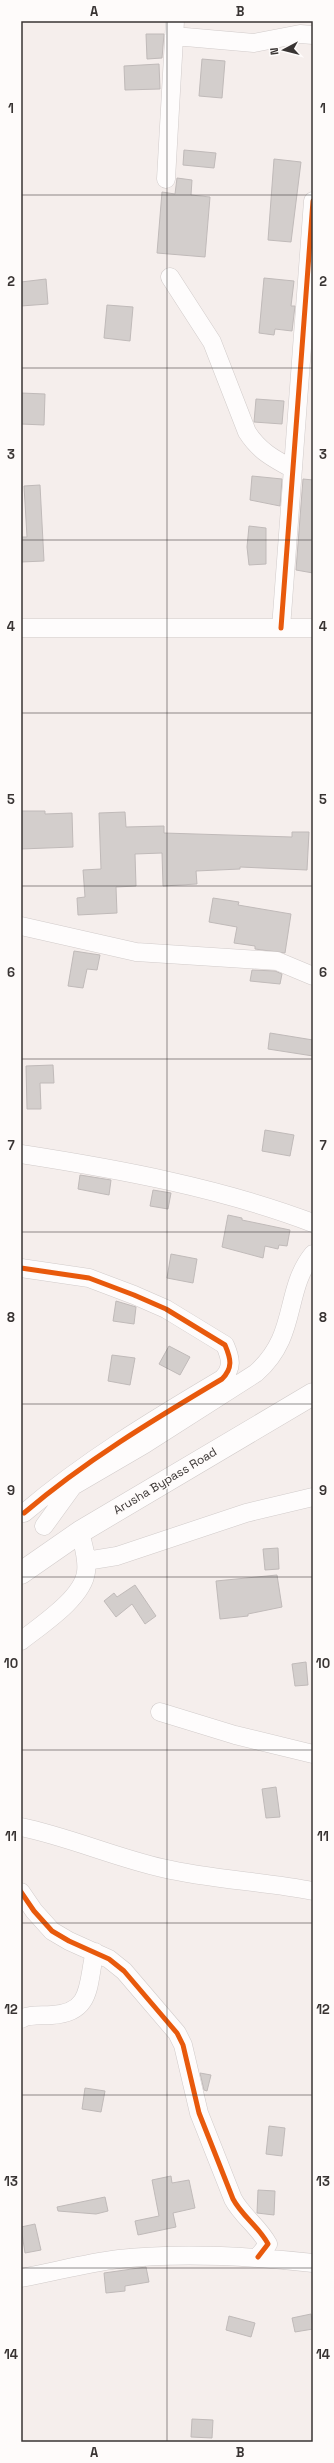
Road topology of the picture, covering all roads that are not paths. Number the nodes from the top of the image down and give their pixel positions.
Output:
1 (175, 28) edge
2 (313, 35) edge
3 (166, 179) dead end
4 (313, 201) edge
5 (170, 277) dead end
6 (293, 469) junction
7 (21, 628) edge
8 (281, 628) junction
9 (313, 628) edge
10 (21, 926) edge
11 (313, 976) edge
12 (21, 1154) edge
13 (313, 1223) edge
14 (313, 1254) edge
15 (21, 1268) edge
16 (313, 1394) edge
17 (313, 1497) edge
18 (28, 1517) edge
19 (71, 1538) junction
20 (86, 1561) junction
21 (21, 1573) edge
22 (21, 1641) edge
23 (160, 1712) dead end
24 (313, 1754) edge
25 (25, 1832) edge
26 (313, 1891) edge
27 (21, 1892) edge
28 (95, 1952) junction
29 (21, 2019) edge
30 (258, 2257) junction
31 (313, 2263) edge
32 (21, 2278) edge

1 - 2 street
1 - 3 street
4 - 6 street
5 - 6 street
6 - 8 street
7 - 8 street
8 - 9 street
10 - 11 street
12 - 13 street
14 - 18 street
15 - 18 street
16 - 19 main road, Arusha Bypass Road
17 - 20 street
18 - 19 street
19 - 20 street
19 - 21 main road, Arusha Bypass Road
20 - 22 street
23 - 24 street
25 - 26 street
27 - 28 street
28 - 29 street
28 - 30 street
30 - 31 street
30 - 32 street

